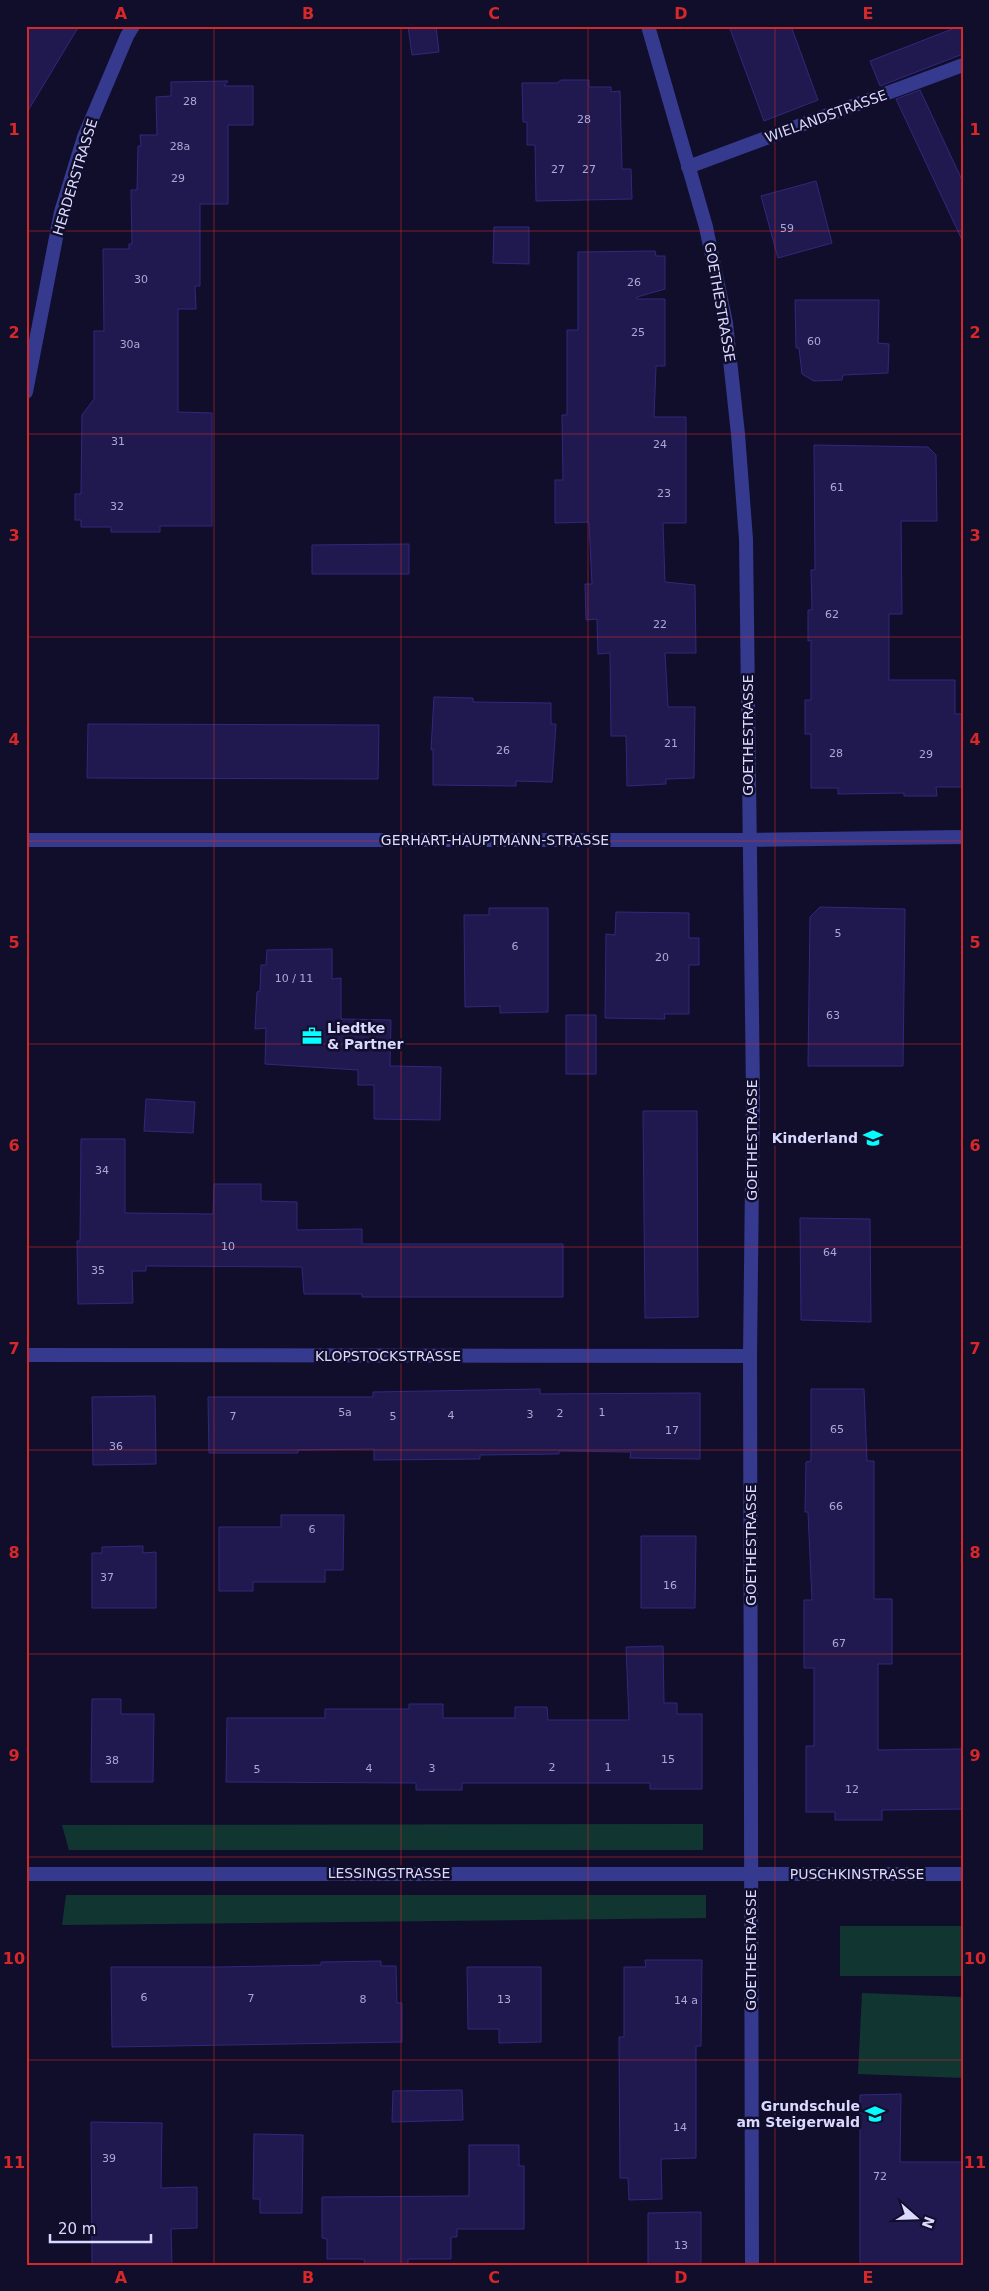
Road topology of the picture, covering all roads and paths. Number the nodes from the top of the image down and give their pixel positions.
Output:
1 (133, 26) edge
2 (648, 26) edge
3 (963, 65) edge
4 (688, 167) junction
5 (26, 392) edge
6 (963, 837) edge
7 (26, 840) edge
8 (749, 840) junction
9 (26, 1355) edge
10 (750, 1356) junction
11 (26, 1874) edge
12 (751, 1874) junction
13 (963, 1874) edge
14 (752, 2265) edge

1 - 5 street, HERDERSTRASSE
2 - 4 street, GOETHESTRASSE
3 - 4 street, WIELANDSTRASSE
4 - 8 street, GOETHESTRASSE
6 - 8 street, GERHART-HAUPTMANN-STRASSE
7 - 8 street, GERHART-HAUPTMANN-STRASSE
8 - 10 street, GOETHESTRASSE
9 - 10 street, KLOPSTOCKSTRASSE
10 - 12 street, GOETHESTRASSE
11 - 12 street, LESSINGSTRASSE
12 - 13 street, PUSCHKINSTRASSE
12 - 14 street, GOETHESTRASSE

